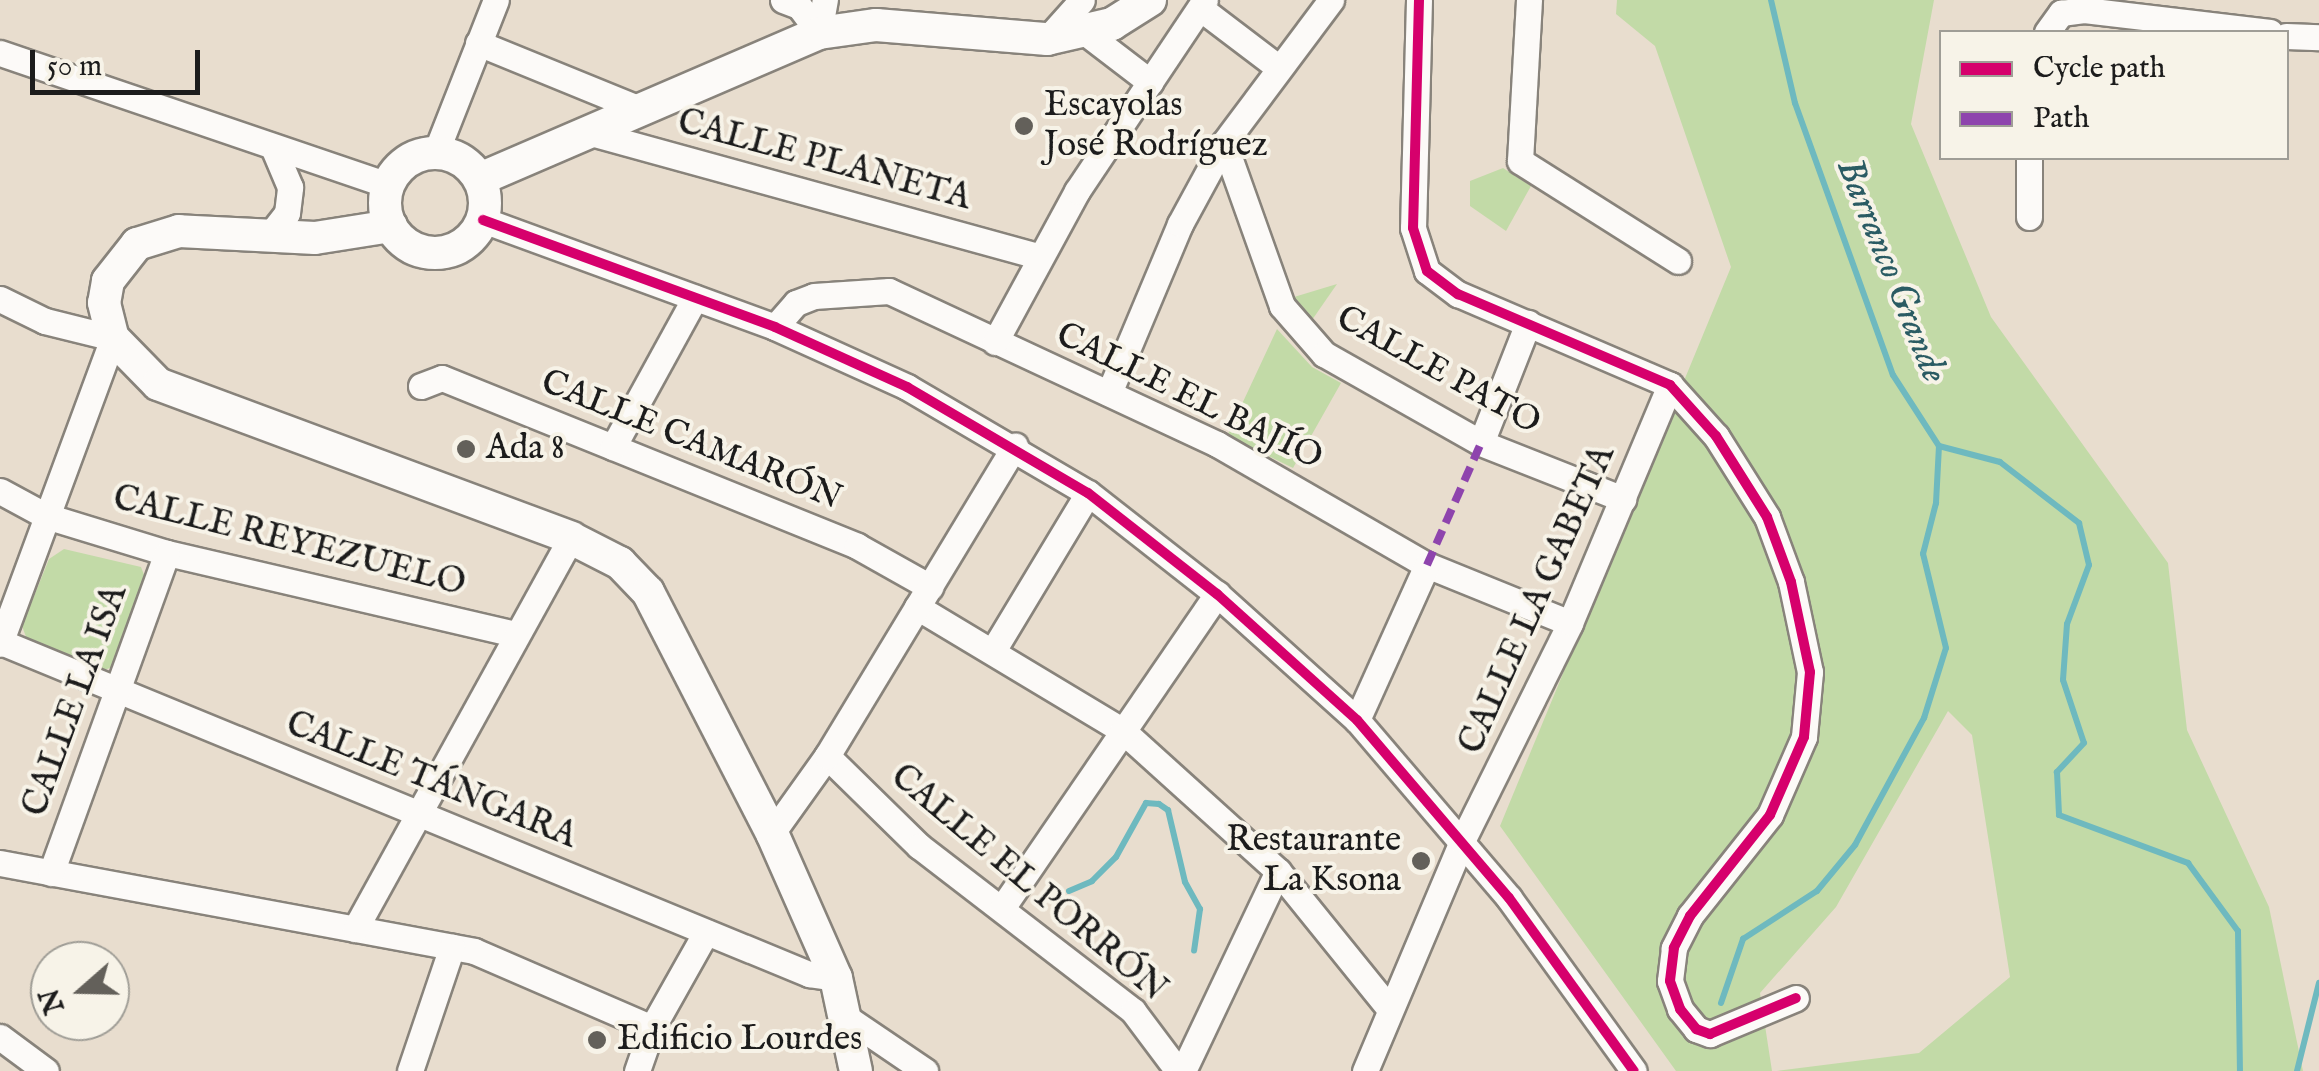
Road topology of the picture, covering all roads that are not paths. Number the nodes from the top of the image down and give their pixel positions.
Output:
1 (496, 0) edge
2 (783, 0) edge
3 (824, 0) edge
4 (1082, 0) edge
5 (1331, 0) edge
6 (1419, 0) edge
7 (1529, 0) edge
8 (1137, 4) edge
9 (1202, 4) edge
10 (2054, 22) edge
11 (2190, 30) edge
12 (819, 33) junction
13 (1086, 34) junction
14 (1047, 39) junction
15 (478, 43) junction
16 (0, 53) edge
17 (1279, 68) junction
18 (1150, 82) junction
19 (642, 110) junction
20 (590, 133) junction
21 (1224, 143) junction
22 (273, 148) junction
23 (436, 152) junction
24 (2028, 160) edge
25 (480, 179) junction
26 (388, 185) junction
27 (2029, 216) dead end
28 (483, 220) junction
29 (391, 226) junction
30 (268, 236) junction
31 (1038, 256) junction
32 (1678, 261) dead end
33 (0, 298) edge
34 (694, 298) junction
35 (1528, 324) junction
36 (775, 327) junction
37 (113, 338) junction
38 (995, 342) junction
39 (1670, 385) junction
40 (421, 386) dead end
41 (1109, 392) junction
42 (1480, 443) junction
43 (1016, 446) junction
44 (613, 447) junction
45 (0, 491) edge
46 (1088, 493) junction
47 (1623, 499) junction
48 (46, 516) junction
49 (571, 538) junction
50 (167, 553) junction
51 (1428, 565) junction
52 (1216, 594) junction
53 (924, 597) junction
54 (1570, 623) junction
55 (515, 634) junction
56 (0, 643) edge
57 (994, 649) junction
58 (116, 693) junction
59 (1356, 720) junction
60 (1123, 731) junction
61 (827, 756) junction
62 (417, 811) junction
63 (772, 833) junction
64 (1462, 840) junction
65 (0, 863) edge
66 (1278, 870) junction
67 (51, 873) junction
68 (1002, 908) junction
69 (355, 929) junction
70 (706, 932) junction
71 (452, 947) junction
72 (836, 978) junction
73 (1796, 998) dead end
74 (1390, 1008) junction
75 (850, 1020) junction
76 (652, 1028) junction
77 (0, 1037) edge
78 (46, 1071) edge
79 (410, 1071) edge
80 (637, 1071) edge
81 (856, 1071) edge
82 (925, 1071) edge
83 (1180, 1071) edge
84 (1365, 1071) edge
85 (1634, 1071) edge

1 - 15 street
2 - 12 street
3 - 12 street
4 - 14 street
5 - 17 street
6 - 35 street
7 - 32 street
8 - 13 main road
9 - 17 street
9 - 18 street
10 - 11 street
12 - 14 main road
12 - 19 main road
13 - 14 main road
13 - 18 street
15 - 19 street
15 - 23 street
16 - 22 street
17 - 21 street
18 - 31 street
19 - 20 main road
20 - 25 main road
20 - 31 street, CALLE PLANETA
21 - 41 street
21 - 42 street, CALLE PATO
22 - 26 street
22 - 30 street
23 - 25 main road
23 - 26 main road
24 - 27 street
25 - 28 main road
26 - 29 main road
28 - 29 main road
28 - 34 street
29 - 30 main road
30 - 37 main road
31 - 38 street
33 - 37 street
34 - 36 street
34 - 44 street
35 - 39 street
35 - 42 street
36 - 38 street, CALLE EL BAJÍO
36 - 43 street
37 - 48 street
37 - 49 main road
38 - 41 street, CALLE EL BAJÍO
39 - 47 street, CALLE LA GABETA
39 - 73 street
40 - 44 street, CALLE CAMARÓN
41 - 51 street, CALLE EL BAJÍO
42 - 47 street, CALLE PATO
43 - 46 street
43 - 53 street
44 - 53 street, CALLE CAMARÓN
45 - 48 street, CALLE REYEZUELO
46 - 52 street
46 - 57 street
47 - 54 street, CALLE LA GABETA
48 - 50 street, CALLE REYEZUELO
48 - 56 street
49 - 55 street
49 - 63 main road
50 - 55 street, CALLE REYEZUELO
50 - 58 street, CALLE LA ISA
51 - 54 street, CALLE EL BAJÍO
51 - 59 street
52 - 59 street
52 - 60 street
53 - 57 street, CALLE CAMARÓN
53 - 61 street
54 - 64 street, CALLE LA GABETA
55 - 62 street
56 - 58 street, CALLE TÁNGARA
57 - 60 street, CALLE CAMARÓN
58 - 62 street, CALLE TÁNGARA
58 - 67 street, CALLE LA ISA
59 - 64 street
60 - 66 street, CALLE CAMARÓN
60 - 68 street
61 - 63 street
61 - 68 street, CALLE EL PORRÓN
62 - 69 street
62 - 70 street, CALLE TÁNGARA
63 - 72 main road
64 - 74 street, CALLE LA GABETA
64 - 85 street
65 - 67 street
66 - 74 street, CALLE CAMARÓN
66 - 83 street
67 - 69 street
68 - 83 street, CALLE EL PORRÓN
69 - 71 street
70 - 72 street, CALLE TÁNGARA
70 - 76 street
71 - 76 street
71 - 79 street
72 - 75 main road
74 - 84 street, CALLE LA GABETA
75 - 81 main road
75 - 82 street
76 - 80 street
77 - 78 street

